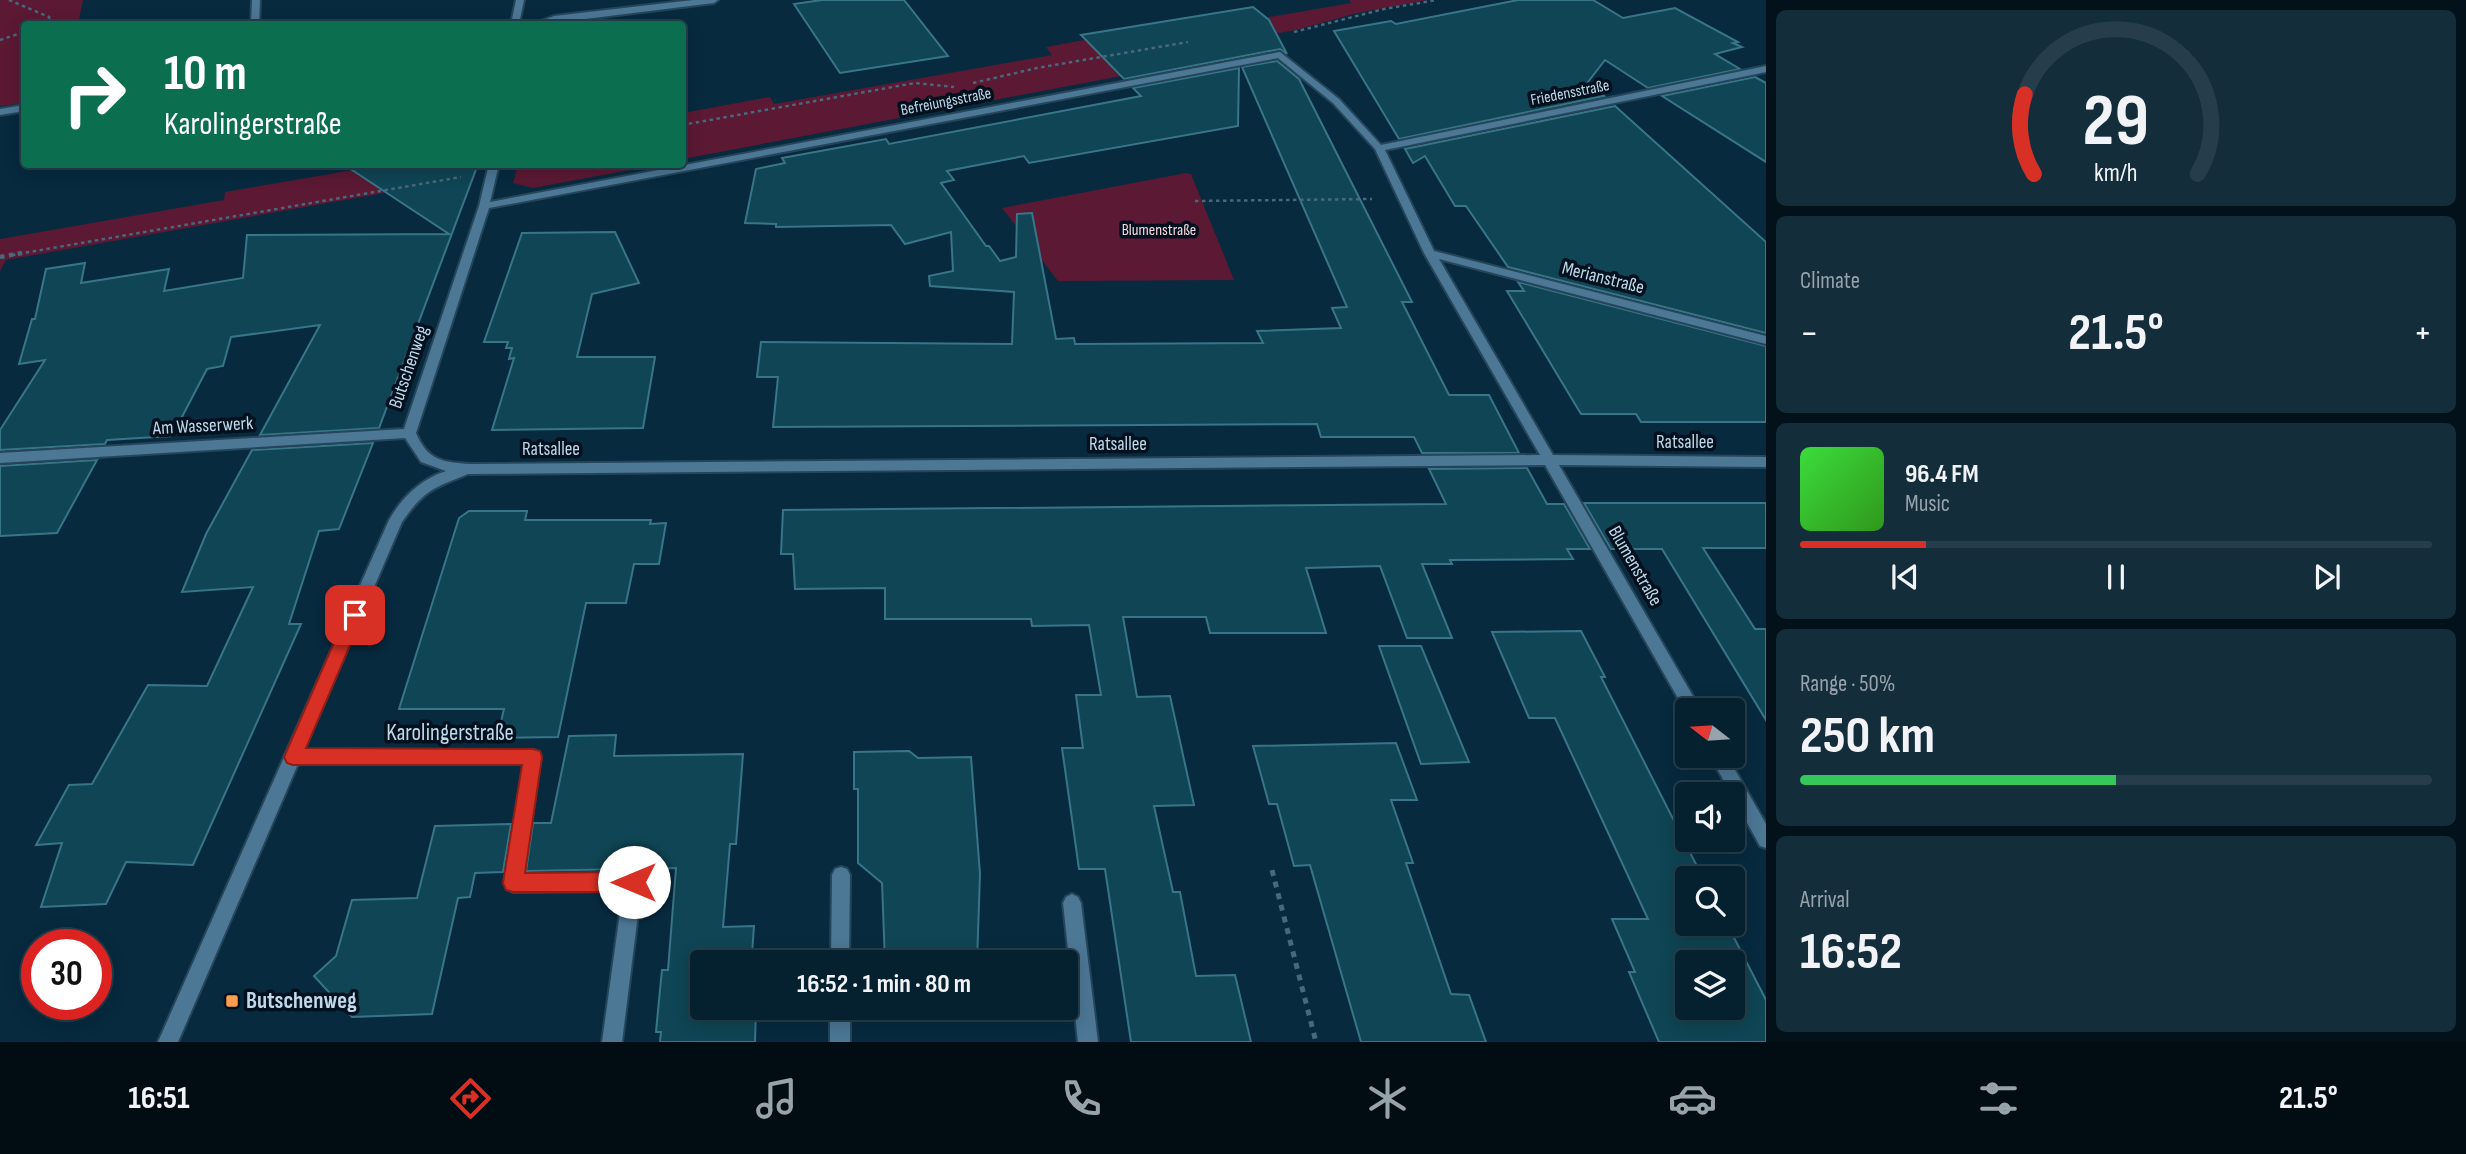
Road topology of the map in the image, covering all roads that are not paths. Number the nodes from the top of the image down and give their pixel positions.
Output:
1 (256, 0) edge
2 (520, 0) edge
3 (713, 0) edge
4 (255, 21) edge
5 (516, 21) edge
6 (547, 21) edge
7 (1766, 69) edge
8 (21, 108) edge
9 (0, 112) edge
10 (1379, 148) junction
11 (493, 168) edge
12 (684, 168) edge
13 (686, 168) edge
14 (484, 206) junction
15 (1430, 253) junction
16 (1766, 340) edge
17 (409, 433) junction
18 (0, 458) edge
19 (1550, 460) junction
20 (1766, 462) edge
21 (471, 469) junction
22 (1685, 698) edge
23 (293, 757) junction
24 (1725, 768) edge
25 (1766, 840) edge
26 (841, 875) dead end
27 (1072, 903) dead end
28 (840, 950) edge
29 (840, 1020) edge
30 (168, 1042) edge
31 (611, 1042) edge
32 (839, 1042) edge
33 (1087, 1042) edge

1 - 4 street
2 - 5 street
3 - 6 street
7 - 10 street, Friedensstraße
8 - 9 street
10 - 13 street, Befreiungsstraße
10 - 15 street, Blumenstraße
11 - 14 street, Butschenweg
12 - 14 street, Befreiungsstraße
14 - 17 street, Butschenweg
15 - 16 street, Merianstraße
15 - 19 street, Blumenstraße
17 - 18 street, Am Wasserwerk
17 - 21 street, Butschenweg
19 - 20 street, Ratsallee
19 - 21 street, Ratsallee
19 - 22 street, Blumenstraße
21 - 23 street
23 - 30 street
23 - 31 street, Karolingerstraße
24 - 25 street
26 - 28 street
27 - 33 street
29 - 32 street

